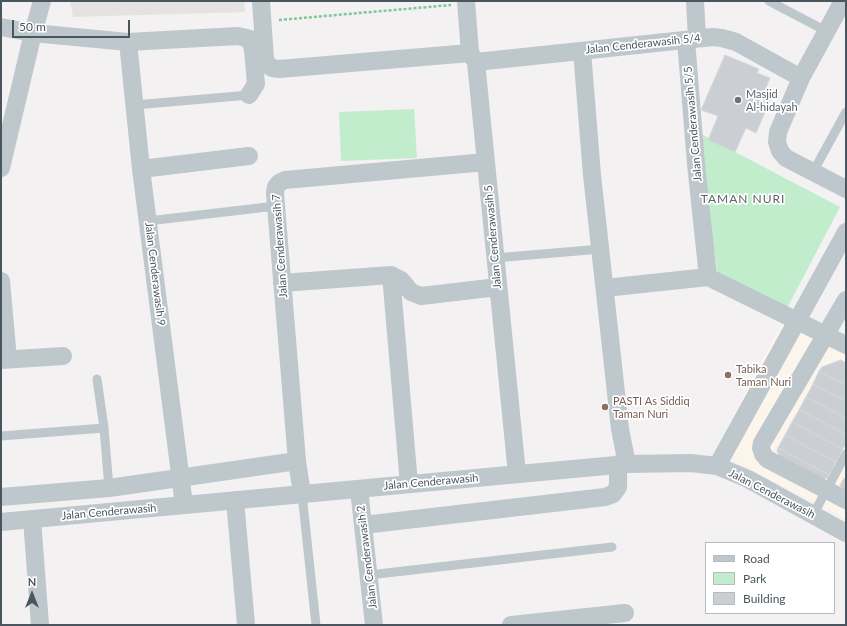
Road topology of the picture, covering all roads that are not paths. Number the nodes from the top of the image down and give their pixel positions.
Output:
1 (42, 1) edge
2 (261, 1) edge
3 (695, 1) edge
4 (769, 1) edge
5 (843, 1) edge
6 (466, 2) edge
7 (1, 26) edge
8 (826, 31) junction
9 (33, 33) junction
10 (691, 39) junction
11 (128, 42) junction
12 (582, 51) junction
13 (473, 58) junction
14 (801, 78) junction
15 (248, 95) joint
16 (135, 105) junction
17 (846, 112) edge
18 (249, 156) dead end
19 (486, 162) junction
20 (1, 168) edge
21 (141, 169) junction
22 (813, 172) junction
23 (846, 189) edge
24 (276, 206) junction
25 (148, 221) junction
26 (843, 244) edge
27 (601, 249) junction
28 (495, 258) junction
29 (392, 275) junction
30 (708, 277) junction
31 (1, 281) edge
32 (282, 283) junction
33 (498, 287) junction
34 (605, 288) junction
35 (846, 300) edge
36 (797, 321) junction
37 (826, 335) junction
38 (846, 345) edge
39 (63, 356) dead end
40 (5, 360) edge
41 (97, 379) dead end
42 (742, 422) junction
43 (104, 428) junction
44 (1, 436) edge
45 (766, 436) junction
46 (846, 454) edge
47 (296, 461) junction
48 (622, 464) junction
49 (717, 466) junction
50 (517, 474) junction
51 (180, 478) junction
52 (409, 484) junction
53 (108, 488) junction
54 (359, 489) junction
55 (827, 490) junction
56 (302, 494) junction
57 (1, 497) edge
58 (235, 500) junction
59 (846, 500) edge
60 (184, 505) junction
61 (813, 515) junction
62 (32, 519) junction
63 (1, 522) edge
64 (363, 525) junction
65 (846, 534) edge
66 (612, 547) dead end
67 (369, 575) junction
68 (625, 613) dead end
69 (40, 625) edge
70 (246, 625) edge
71 (316, 625) edge
72 (374, 625) edge
73 (510, 625) edge

1 - 9 street
2 - 13 street, Jalan Cenderawasih 5/4
3 - 10 street, Jalan Cenderawasih 5/5
4 - 8 lane
5 - 8 street
6 - 13 street, Jalan Cenderawasih 5
7 - 9 street
8 - 14 street
9 - 11 street
9 - 20 street
10 - 12 street, Jalan Cenderawasih 5/4
10 - 14 street, Jalan Cenderawasih 5/4
10 - 30 street, Jalan Cenderawasih 5/5
11 - 15 street
11 - 16 street, Jalan Cenderawasih 9
12 - 13 street, Jalan Cenderawasih 5/4
12 - 27 street
13 - 19 street, Jalan Cenderawasih 5
14 - 22 street
15 - 16 lane
16 - 21 street, Jalan Cenderawasih 9
17 - 22 lane
18 - 21 street
19 - 24 street, Jalan Cenderawasih 7
19 - 28 street, Jalan Cenderawasih 5
21 - 25 street, Jalan Cenderawasih 9
22 - 23 street
24 - 25 lane
24 - 32 street, Jalan Cenderawasih 7
25 - 51 street, Jalan Cenderawasih 9
26 - 36 street
27 - 28 lane
27 - 34 street
28 - 33 street, Jalan Cenderawasih 5
29 - 32 street
29 - 33 street
29 - 52 street
30 - 34 street
30 - 36 street
31 - 40 street
32 - 47 street, Jalan Cenderawasih 7
33 - 50 street, Jalan Cenderawasih 5
34 - 48 street
35 - 37 street
36 - 37 street
36 - 42 street
37 - 38 street
37 - 45 street
39 - 40 street
41 - 43 lane
42 - 45 street
42 - 49 street
43 - 44 lane
43 - 53 lane
45 - 55 street
46 - 55 lane
47 - 51 street
47 - 56 street, Jalan Cenderawasih 7
48 - 49 street, Jalan Cenderawasih
48 - 50 street, Jalan Cenderawasih
48 - 64 street
49 - 61 street, Jalan Cenderawasih
50 - 52 street, Jalan Cenderawasih
51 - 53 street
51 - 60 street, Jalan Cenderawasih 9
52 - 54 street, Jalan Cenderawasih
53 - 57 street
54 - 56 street, Jalan Cenderawasih
54 - 64 street, Jalan Cenderawasih 2
55 - 59 street
55 - 61 lane
56 - 58 street, Jalan Cenderawasih
56 - 71 lane
58 - 60 street, Jalan Cenderawasih
58 - 70 street
60 - 62 street, Jalan Cenderawasih
61 - 65 street, Jalan Cenderawasih
62 - 63 street, Jalan Cenderawasih
62 - 69 street
64 - 67 street, Jalan Cenderawasih 2
66 - 67 lane
67 - 72 street, Jalan Cenderawasih 2
68 - 73 street

